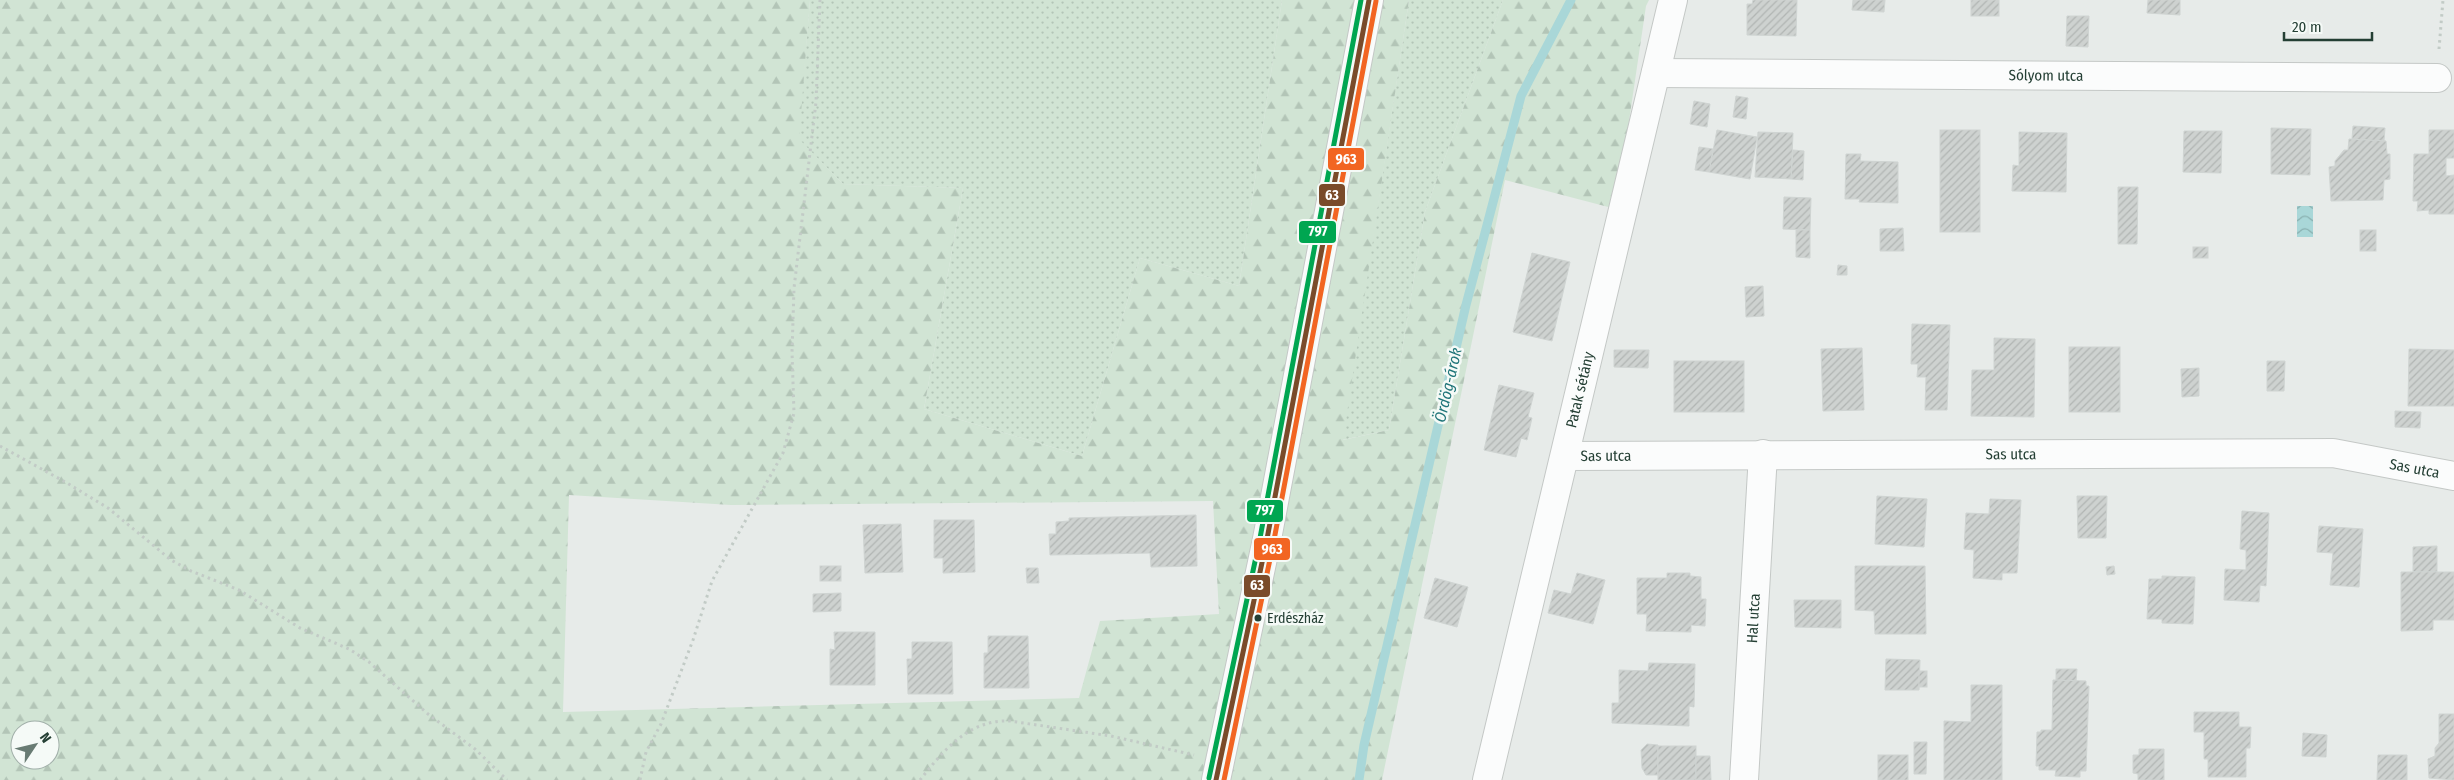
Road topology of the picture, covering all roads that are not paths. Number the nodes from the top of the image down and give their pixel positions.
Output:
1 (1369, 0) edge
2 (1673, 0) edge
3 (1656, 73) junction
4 (2437, 78) road end
5 (1762, 454) junction
6 (1565, 456) junction
7 (2454, 476) edge
8 (1219, 770) edge
9 (1487, 780) edge
10 (1744, 780) edge

1 - 8 street
2 - 3 street, Patak sétány
3 - 4 street, Sólyom utca
3 - 6 street, Patak sétány
5 - 6 street, Sas utca
5 - 7 street, Sas utca
5 - 10 street, Hal utca
6 - 9 street, Patak sétány

